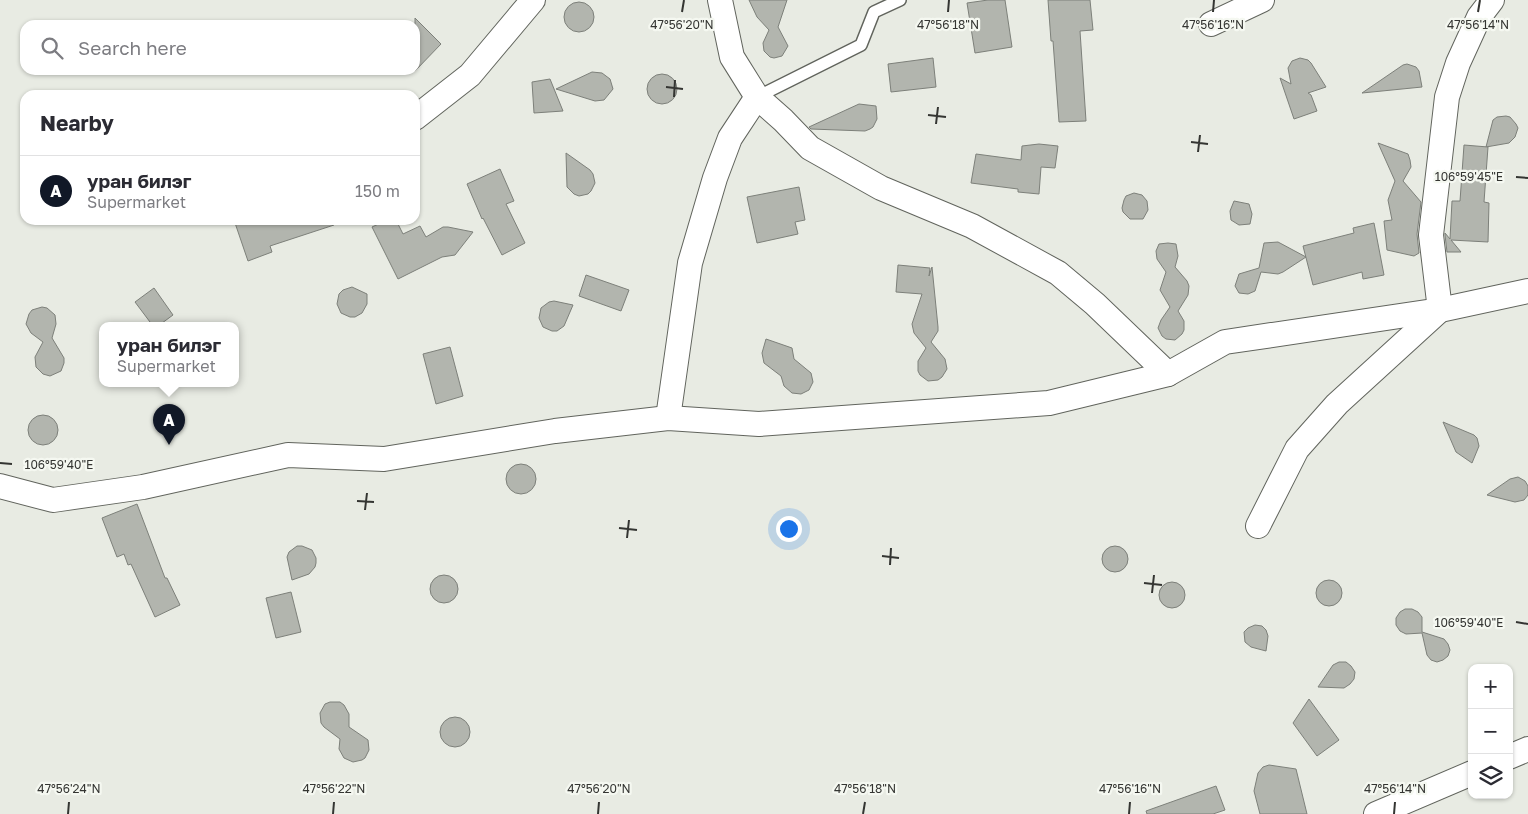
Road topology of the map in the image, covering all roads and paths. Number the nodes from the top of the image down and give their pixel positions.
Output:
1 (533, 0) edge
2 (720, 0) edge
3 (900, 0) edge
4 (1262, 0) edge
5 (1492, 0) edge
6 (1211, 24) dead end
7 (757, 97) junction
8 (420, 114) edge
9 (1528, 291) edge
10 (1440, 310) junction
11 (1168, 374) junction
12 (668, 418) junction
13 (0, 486) edge
14 (1258, 526) dead end
15 (1528, 749) edge
16 (1513, 755) edge
17 (1468, 775) edge
18 (1376, 814) edge

1 - 8 street
2 - 7 street
3 - 7 lane
4 - 6 street
5 - 10 street
7 - 11 street
7 - 12 street
9 - 10 street
10 - 11 street
10 - 14 street
11 - 12 street
12 - 13 street
15 - 16 street
17 - 18 street

